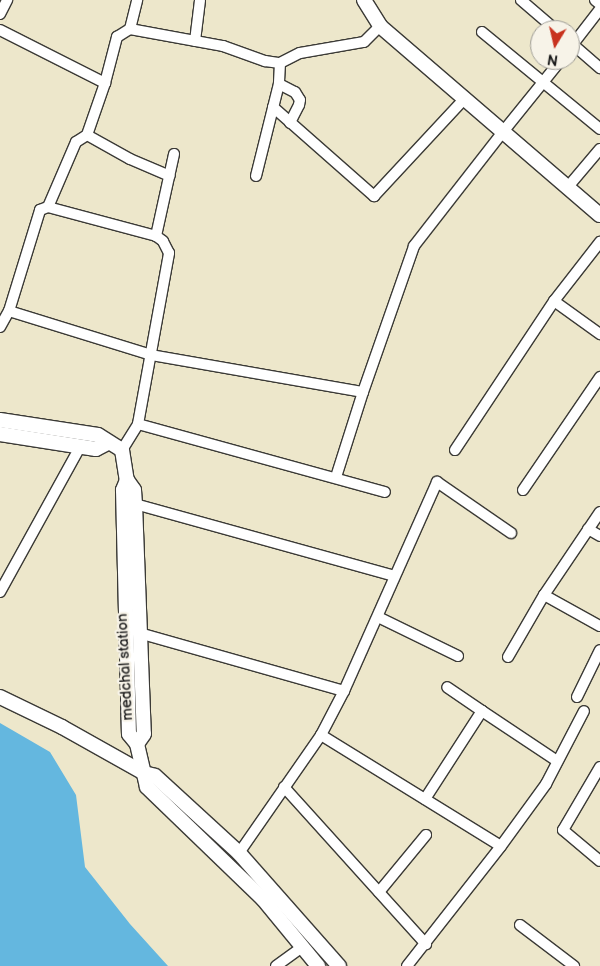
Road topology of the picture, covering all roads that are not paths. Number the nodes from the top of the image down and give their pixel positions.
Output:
1 (7, 0) edge
2 (137, 0) edge
3 (200, 0) edge
4 (364, 0) edge
5 (521, 0) edge
6 (595, 0) edge
7 (600, 4) edge
8 (600, 9) edge
9 (0, 14) edge
10 (544, 20) edge
11 (380, 26) junction
12 (130, 29) junction
13 (0, 30) edge
14 (482, 32) dead end
15 (580, 34) edge
16 (195, 41) junction
17 (580, 52) edge
18 (280, 63) junction
19 (600, 68) edge
20 (554, 70) edge
21 (105, 83) junction
22 (544, 83) junction
23 (278, 84) junction
24 (464, 99) junction
25 (273, 107) junction
26 (290, 123) junction
27 (600, 129) edge
28 (502, 133) junction
29 (87, 135) junction
30 (600, 148) edge
31 (174, 154) dead end
32 (170, 176) junction
33 (256, 176) dead end
34 (567, 188) junction
35 (48, 207) junction
36 (600, 215) edge
37 (156, 236) junction
38 (600, 242) edge
39 (554, 301) junction
40 (8, 310) junction
41 (0, 327) edge
42 (600, 334) edge
43 (151, 355) junction
44 (600, 377) edge
45 (363, 392) junction
46 (0, 420) edge
47 (138, 424) junction
48 (0, 434) edge
49 (108, 443) junction
50 (80, 447) junction
51 (122, 450) junction
52 (455, 450) dead end
53 (336, 477) junction
54 (127, 480) junction
55 (523, 490) dead end
56 (384, 492) dead end
57 (135, 504) junction
58 (600, 512) edge
59 (588, 529) junction
60 (511, 533) dead end
61 (600, 536) edge
62 (394, 576) junction
63 (0, 592) edge
64 (544, 595) junction
65 (378, 617) junction
66 (600, 626) edge
67 (139, 633) junction
68 (600, 650) edge
69 (458, 656) dead end
70 (508, 657) dead end
71 (447, 687) dead end
72 (344, 691) junction
73 (0, 697) edge
74 (577, 697) dead end
75 (482, 711) junction
76 (584, 711) dead end
77 (321, 735) junction
78 (137, 744) junction
79 (557, 761) junction
80 (600, 767) edge
81 (144, 773) junction
82 (284, 788) junction
83 (425, 799) junction
84 (426, 835) dead end
85 (501, 846) junction
86 (239, 853) junction
87 (600, 861) edge
88 (379, 892) junction
89 (520, 924) dead end
90 (426, 944) junction
91 (302, 947) junction
92 (276, 966) edge
93 (318, 966) edge
94 (339, 966) edge
95 (407, 966) edge
96 (574, 966) edge

1 - 9 street
2 - 12 street
3 - 16 street
4 - 11 street
5 - 10 street
6 - 7 street
8 - 15 street
11 - 18 street
11 - 24 street
12 - 16 street
12 - 21 street
13 - 21 street
14 - 22 street
16 - 18 street
17 - 19 street
18 - 23 street
20 - 22 street
21 - 29 street
22 - 27 street
22 - 28 street
23 - 25 street
23 - 26 street
24 - 26 street
24 - 28 street
25 - 26 street
25 - 33 street
28 - 34 street
28 - 45 street
29 - 32 street
29 - 35 street
30 - 34 street
31 - 32 street
32 - 37 street
34 - 36 street
35 - 37 street
35 - 40 street
37 - 43 street
38 - 39 street
39 - 42 street
39 - 52 street
40 - 41 street
40 - 43 street
43 - 45 street
43 - 47 street
44 - 55 street
45 - 53 street
46 - 49 street
47 - 51 street
47 - 53 street
48 - 50 street
49 - 50 street
49 - 51 street
50 - 63 street
51 - 54 street, medchal station
53 - 56 street
54 - 57 street, medchal station
54 - 78 street
57 - 62 street
57 - 67 street, medchal station
58 - 59 street
59 - 61 street
59 - 64 street
60 - 62 street
62 - 65 street
64 - 66 street
64 - 70 street
65 - 69 street
65 - 72 street
67 - 72 street
67 - 78 street, medchal station
68 - 74 street
71 - 75 street
72 - 77 street
73 - 81 street
75 - 79 street
75 - 83 street
76 - 79 street
77 - 82 street
77 - 83 street
78 - 81 street, medchal station
79 - 85 street
80 - 87 street
81 - 86 street
81 - 91 street, medchal station
82 - 86 street
82 - 88 street
83 - 85 street
84 - 88 street
85 - 90 street
86 - 94 street
88 - 90 street
89 - 96 street
90 - 95 street
91 - 92 street
91 - 93 street, medchal station

